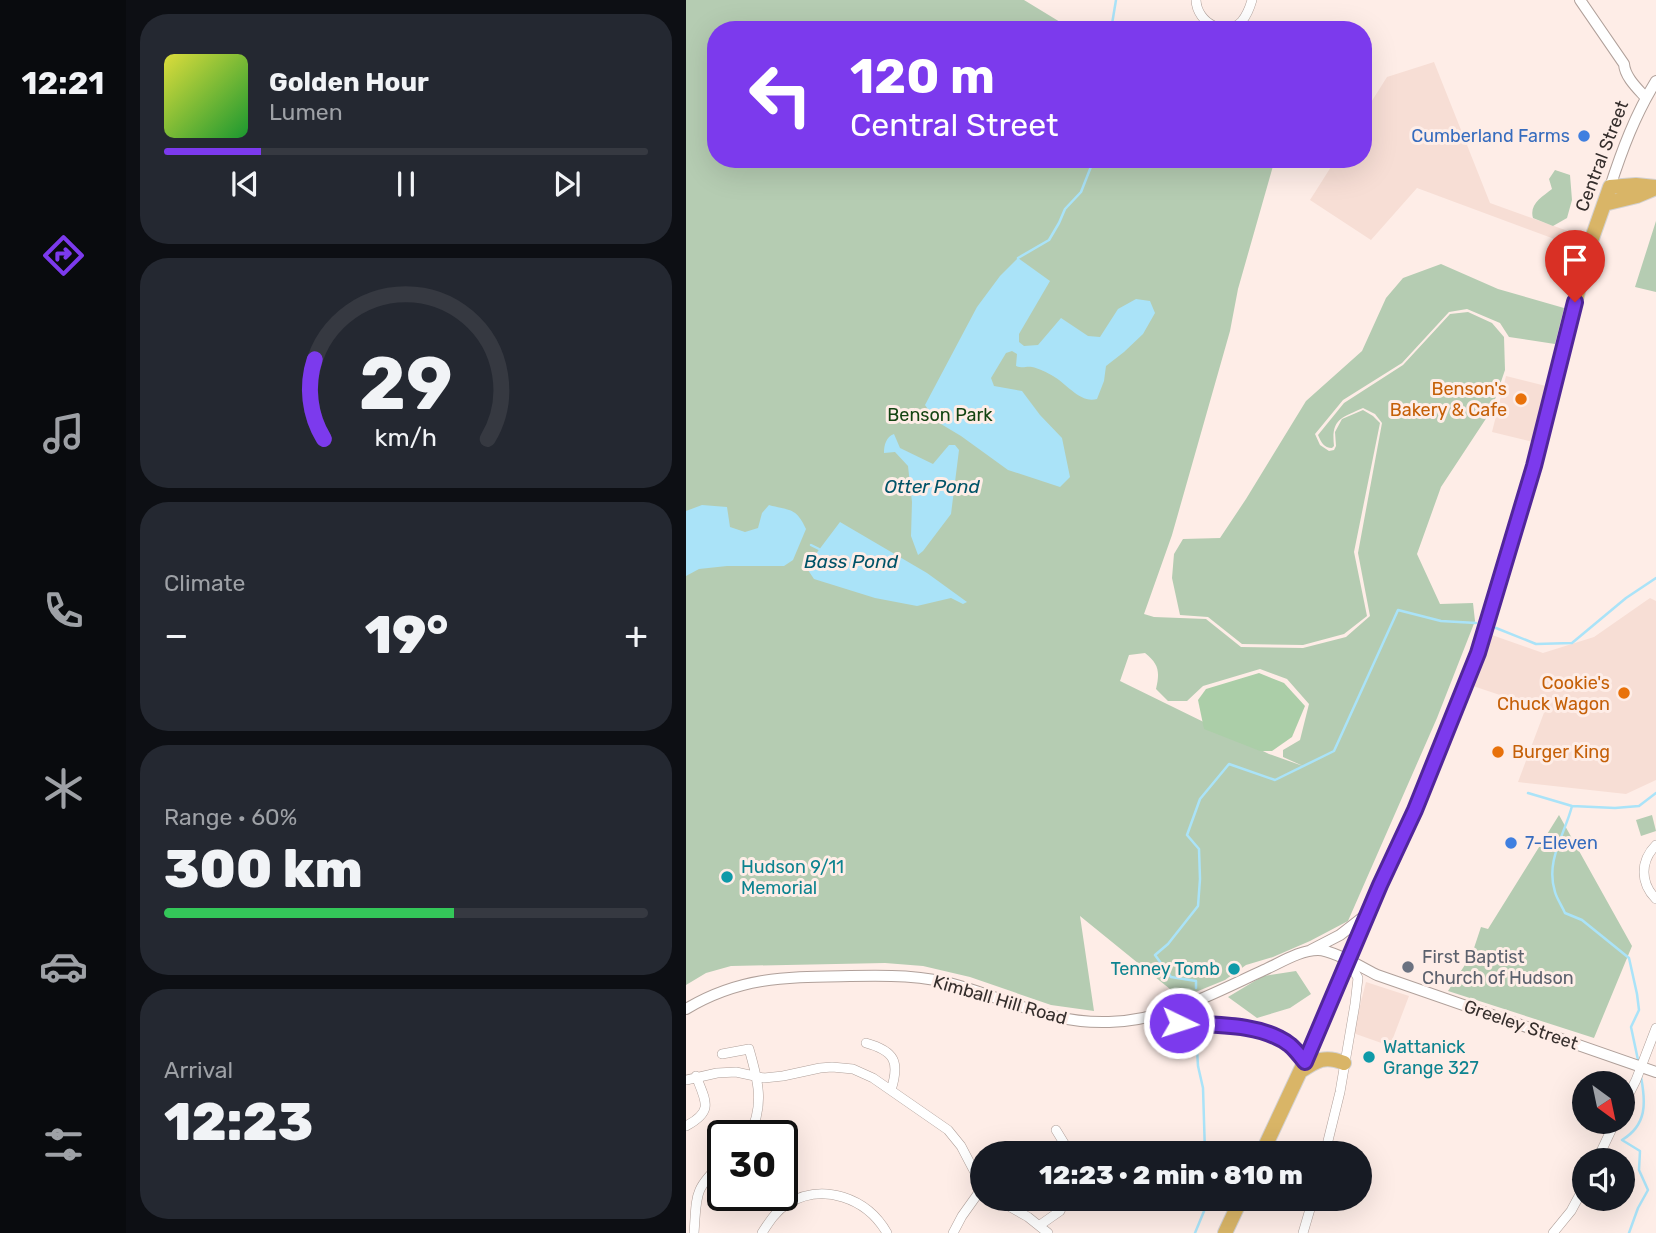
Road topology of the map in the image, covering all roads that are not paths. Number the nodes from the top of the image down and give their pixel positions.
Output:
1 (1196, 0) edge
2 (1252, 0) edge
3 (1580, 0) edge
4 (1205, 21) edge
5 (1243, 21) edge
6 (1656, 81) edge
7 (1646, 98) junction
8 (1610, 187) junction
9 (1656, 188) edge
10 (1604, 204) junction
11 (1656, 845) edge
12 (1656, 899) edge
13 (1367, 914) junction
14 (1308, 952) junction
15 (1348, 960) junction
16 (686, 1009) edge
17 (1144, 1019) junction
18 (1656, 1028) edge
19 (866, 1043) dead end
20 (722, 1054) dead end
21 (1344, 1063) junction
22 (1302, 1067) junction
23 (1639, 1068) junction
24 (1656, 1072) edge
25 (696, 1076) junction
26 (757, 1076) junction
27 (686, 1080) edge
28 (1635, 1082) edge
29 (891, 1090) junction
30 (755, 1120) edge
31 (686, 1126) edge
32 (1056, 1130) dead end
33 (1063, 1141) edge
34 (1268, 1141) edge
35 (1328, 1141) edge
36 (970, 1164) edge
37 (707, 1179) edge
38 (970, 1204) edge
39 (1572, 1208) edge
40 (1016, 1211) edge
41 (1060, 1211) edge
42 (1236, 1211) edge
43 (1309, 1211) edge
44 (1040, 1225) junction
45 (694, 1233) edge
46 (762, 1233) edge
47 (887, 1233) edge
48 (953, 1233) edge
49 (1048, 1233) edge
50 (1226, 1233) edge
51 (1303, 1233) edge
52 (1553, 1233) edge

1 - 4 street
2 - 5 street
3 - 7 street
6 - 7 street, Central Street
7 - 8 street, Central Street
8 - 9 main road
8 - 10 main road, Central Street
9 - 10 main road
10 - 13 main road, Central Street
11 - 12 street
13 - 14 street, Kimball Hill Road
13 - 15 main road, Central Street
14 - 15 street
14 - 17 street, Kimball Hill Road
15 - 21 street
15 - 22 main road, Central Street
15 - 23 street, Greeley Street
16 - 17 street, Kimball Hill Road
17 - 22 street
18 - 23 street
19 - 29 street
20 - 26 street
21 - 22 main road
21 - 35 street
22 - 34 main road, Central Street
23 - 24 street, Greeley Street
23 - 28 street
25 - 26 street
25 - 27 street
25 - 31 street
26 - 29 street
26 - 30 street
29 - 36 street
32 - 33 street
37 - 45 street
38 - 48 street
39 - 52 street
40 - 44 street
41 - 44 street
42 - 50 main road
43 - 51 street
44 - 49 street
46 - 47 street

